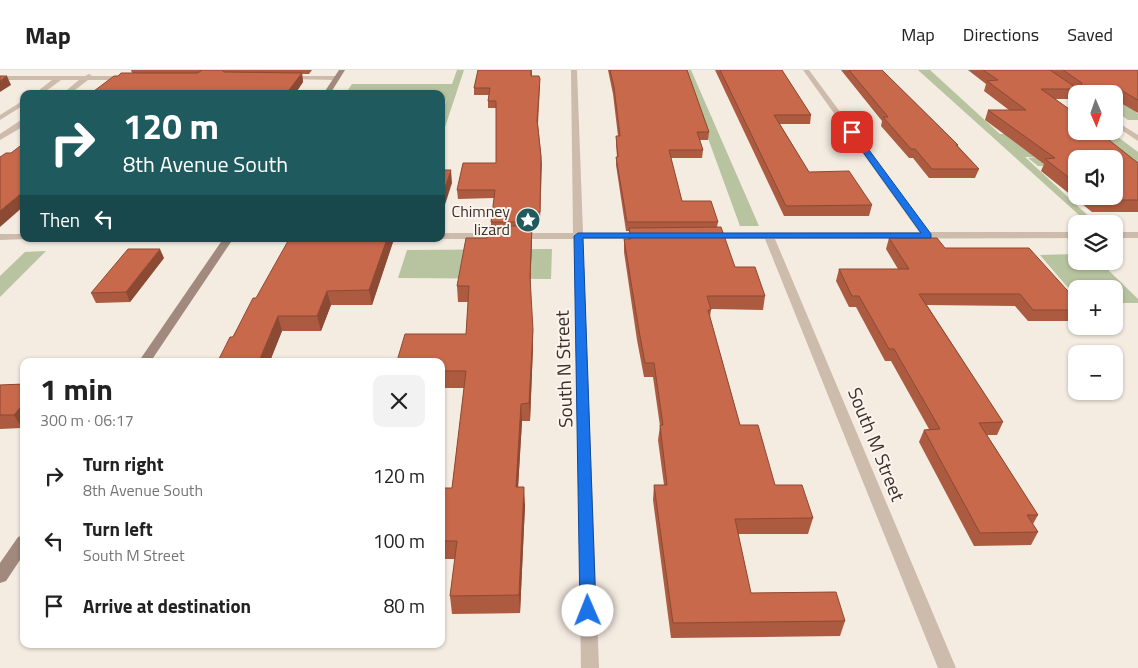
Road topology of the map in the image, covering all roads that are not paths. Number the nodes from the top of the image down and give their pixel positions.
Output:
1 (72, 70) edge
2 (98, 70) edge
3 (342, 70) edge
4 (574, 70) edge
5 (806, 70) edge
6 (0, 78) edge
7 (60, 78) junction
8 (86, 78) junction
9 (132, 78) edge
10 (274, 78) edge
11 (337, 78) junction
12 (43, 90) edge
13 (70, 90) edge
14 (329, 90) edge
15 (20, 105) edge
16 (0, 118) edge
17 (20, 125) edge
18 (1123, 128) edge
19 (0, 138) edge
20 (1138, 139) edge
21 (1068, 235) edge
22 (1123, 235) edge
23 (1138, 235) edge
24 (445, 236) edge
25 (578, 236) junction
26 (659, 236) edge
27 (697, 236) edge
28 (769, 236) junction
29 (927, 236) junction
30 (20, 237) edge
31 (0, 238) edge
32 (226, 242) edge
33 (147, 358) edge
34 (20, 546) edge
35 (0, 576) edge
36 (590, 668) edge
37 (947, 668) edge

1 - 7 street
2 - 8 street
3 - 11 main road
4 - 25 street, South N Street
5 - 29 street
6 - 7 street
7 - 8 street
7 - 12 street
8 - 9 street
8 - 13 street
10 - 11 street
11 - 14 main road
15 - 16 street
17 - 19 street
18 - 20 street
21 - 29 street
22 - 23 street
24 - 25 street
25 - 26 street
25 - 36 street, South N Street
27 - 28 street
28 - 29 street
28 - 37 street, South M Street
30 - 31 street
32 - 33 main road
34 - 35 main road

